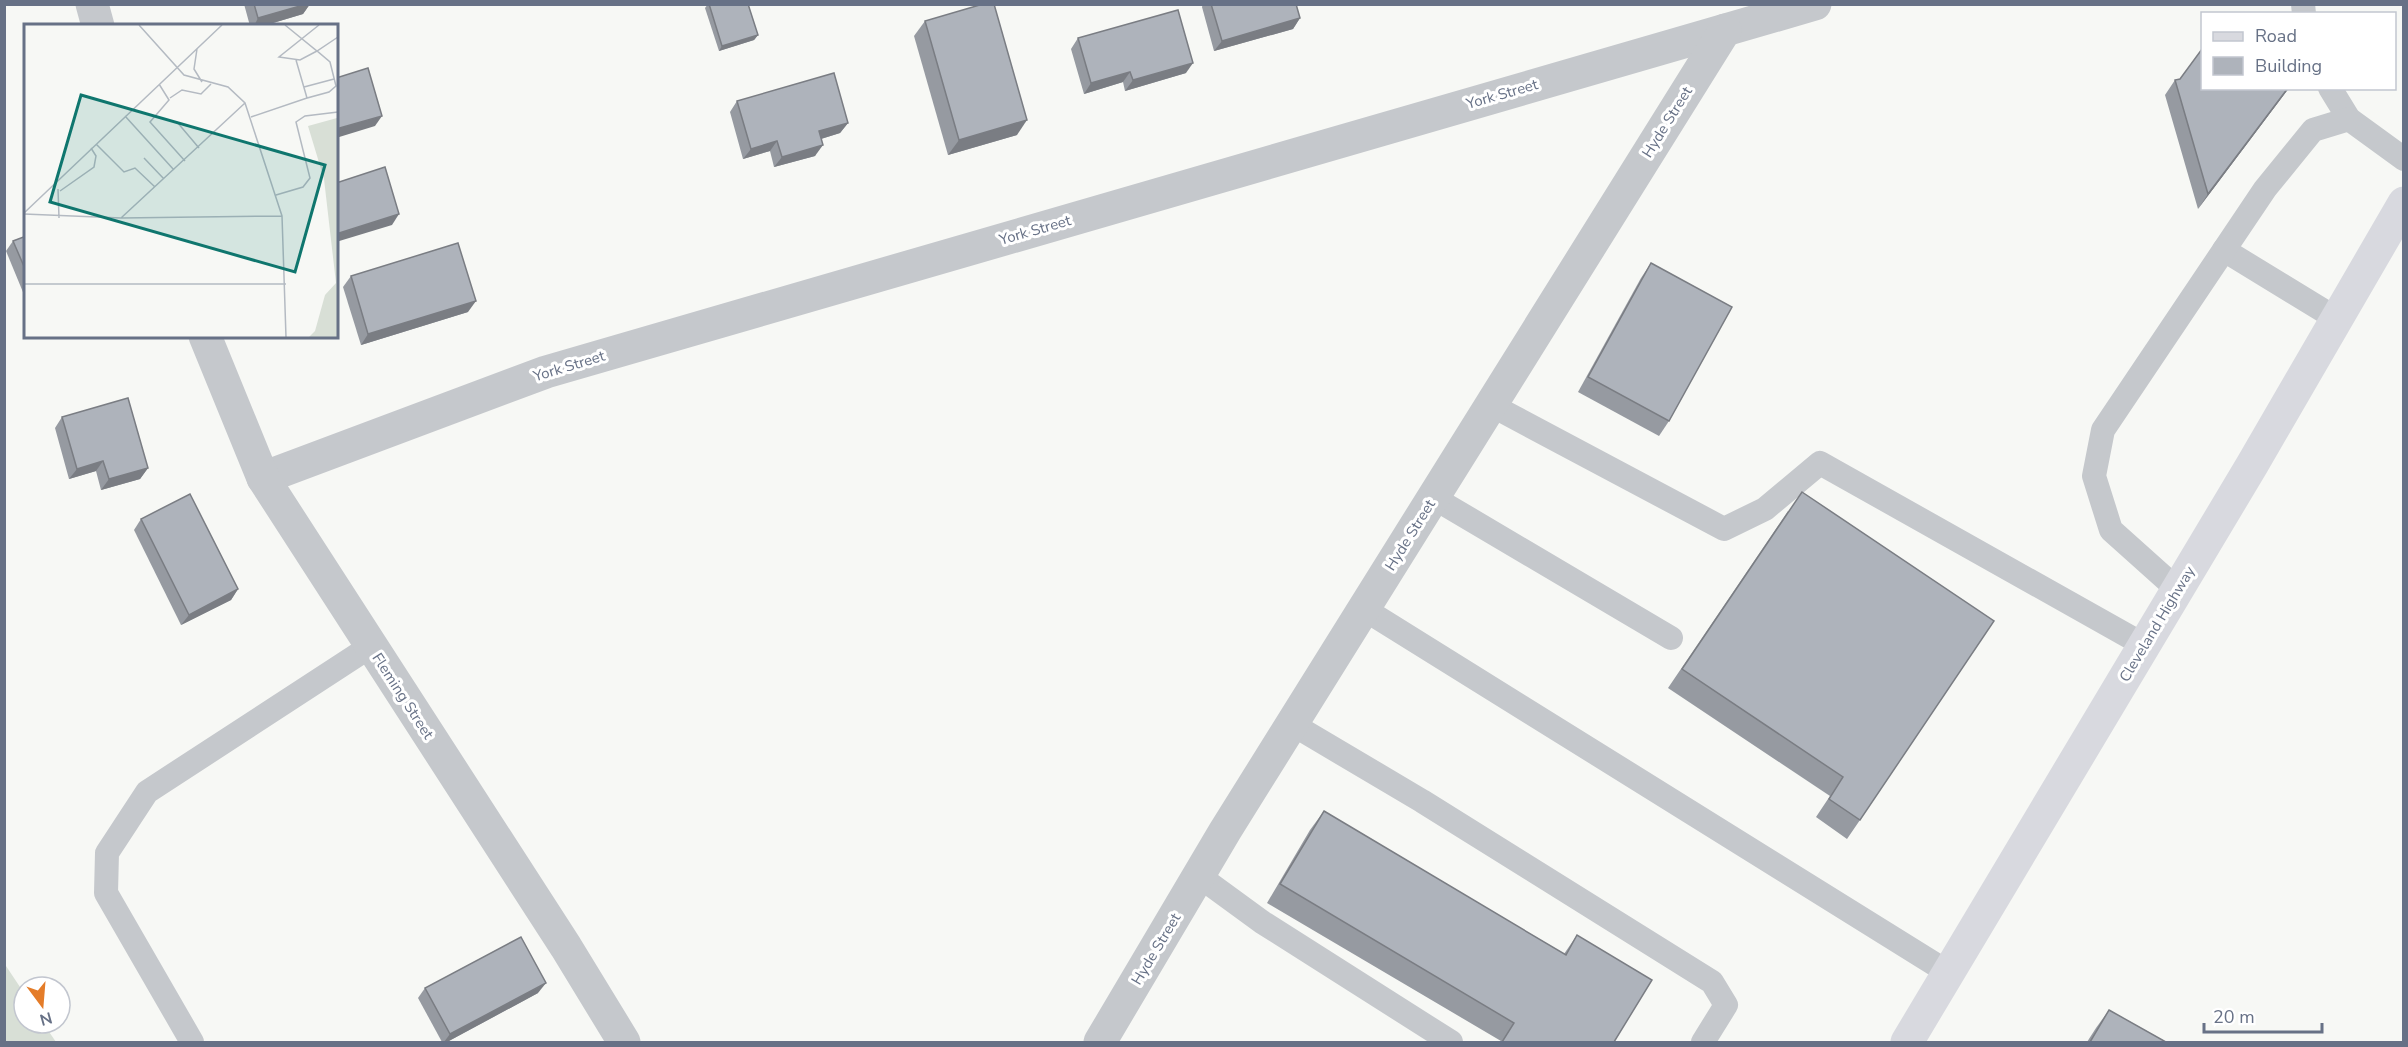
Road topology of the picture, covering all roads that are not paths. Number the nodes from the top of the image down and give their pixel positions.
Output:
1 (92, 4) edge
2 (1815, 4) edge
3 (97, 24) edge
4 (1725, 30) junction
5 (2331, 90) edge
6 (2349, 119) junction
7 (2403, 159) edge
8 (2403, 203) edge
9 (2224, 250) junction
10 (2337, 319) junction
11 (206, 338) edge
12 (1491, 405) junction
13 (263, 478) junction
14 (1434, 498) junction
15 (2178, 590) junction
16 (1364, 609) junction
17 (1671, 638) dead end
18 (2144, 645) junction
19 (371, 646) junction
20 (1292, 724) junction
21 (1199, 876) junction
22 (1948, 973) junction
23 (192, 1042) edge
24 (624, 1042) edge
25 (1100, 1042) edge
26 (1450, 1042) edge
27 (1703, 1042) edge
28 (1906, 1042) edge

1 - 3 street
2 - 4 street, York Street
4 - 12 street, Hyde Street
4 - 13 street, York Street
5 - 6 lane
6 - 7 lane
6 - 9 lane
8 - 10 main road, Cleveland Highway
9 - 10 lane
9 - 15 lane
10 - 15 main road, Cleveland Highway
11 - 13 street, Fleming Street
12 - 14 street, Hyde Street
12 - 18 lane
13 - 19 street, Fleming Street
14 - 16 street, Hyde Street
14 - 17 lane
15 - 18 main road, Cleveland Highway
16 - 20 street, Hyde Street
16 - 22 lane
18 - 22 main road, Cleveland Highway
19 - 23 lane
19 - 24 street, Fleming Street
20 - 21 street, Hyde Street
20 - 27 lane
21 - 25 street, Hyde Street
21 - 26 lane
22 - 28 main road, Cleveland Highway

